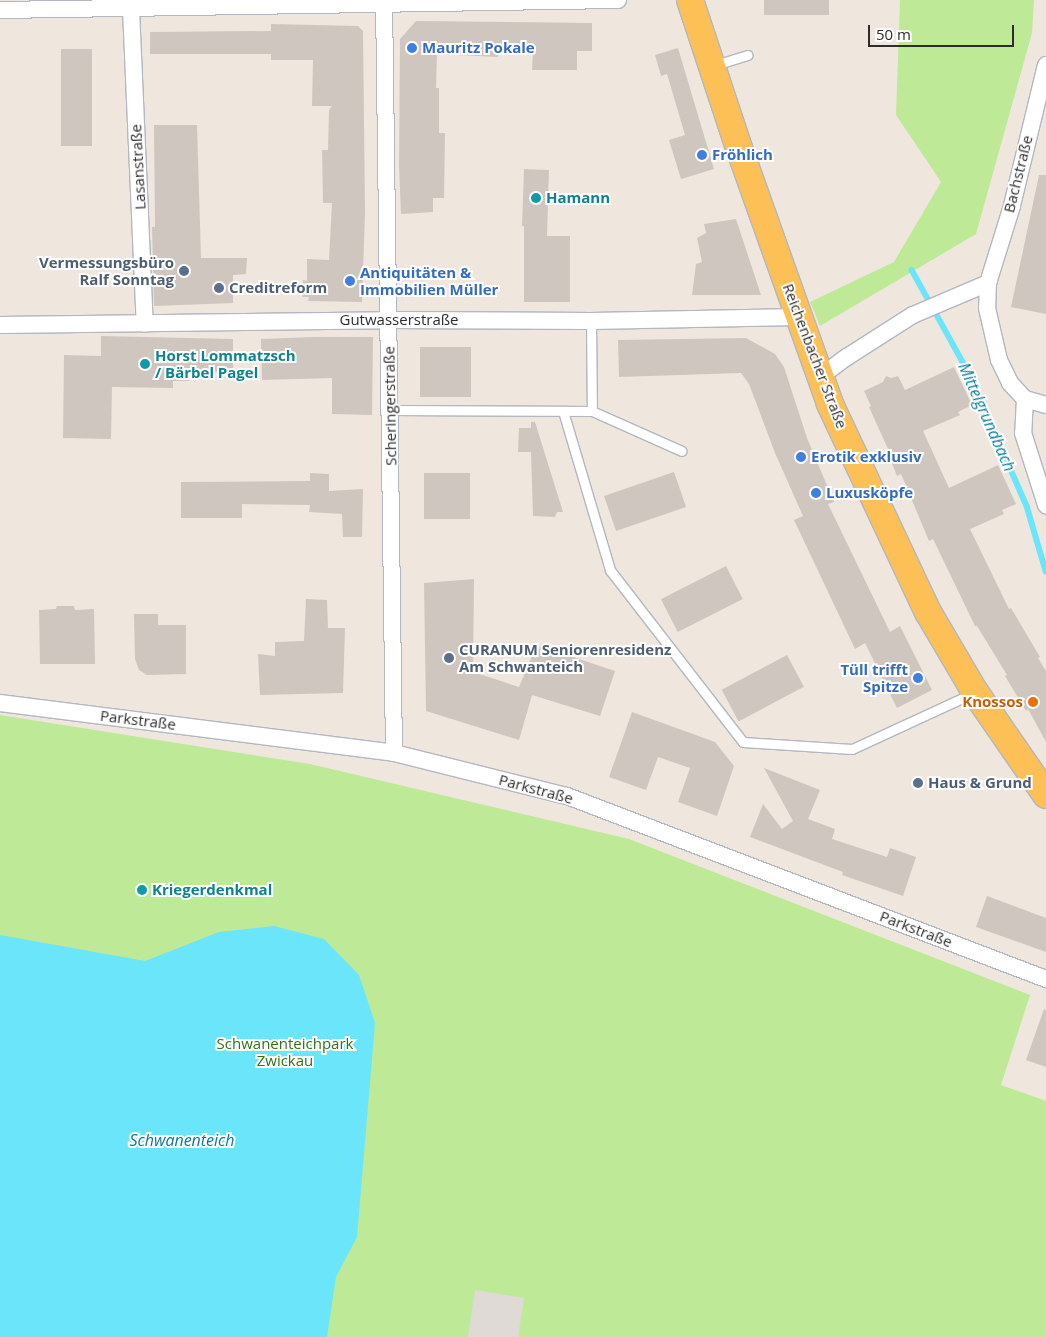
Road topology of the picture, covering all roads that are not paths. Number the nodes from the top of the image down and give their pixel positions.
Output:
1 (618, 0) edge
2 (690, 0) edge
3 (384, 2) edge
4 (131, 9) junction
5 (0, 10) edge
6 (747, 55) dead end
7 (1046, 65) edge
8 (712, 66) junction
9 (988, 283) junction
10 (798, 316) junction
11 (388, 320) junction
12 (591, 321) junction
13 (145, 324) junction
14 (0, 325) edge
15 (820, 377) junction
16 (1026, 399) junction
17 (1046, 405) edge
18 (391, 410) junction
19 (563, 411) junction
20 (592, 411) junction
21 (682, 451) dead end
22 (1046, 504) edge
23 (976, 692) junction
24 (0, 703) edge
25 (394, 753) junction
26 (1046, 795) edge
27 (1046, 979) edge

1 - 3 street
2 - 8 main road, Reichenbacher Straße
3 - 4 street
3 - 11 street, Scheringerstraße
4 - 5 street
4 - 13 street, Lasanstraße
6 - 8 lane
7 - 9 street, Bachstraße
8 - 10 main road, Reichenbacher Straße
9 - 15 street
9 - 16 street, Bachstraße
10 - 12 street, Gutwasserstraße
10 - 15 main road, Reichenbacher Straße
11 - 12 street, Gutwasserstraße
11 - 13 street, Gutwasserstraße
11 - 18 street, Scheringerstraße
12 - 20 lane
13 - 14 street, Gutwasserstraße
15 - 23 main road, Reichenbacher Straße
16 - 17 street
16 - 22 street
18 - 19 lane
18 - 25 street, Scheringerstraße
19 - 20 lane
19 - 23 lane
20 - 21 lane
23 - 26 main road, Reichenbacher Straße
24 - 25 street, Parkstraße
25 - 27 street, Parkstraße

